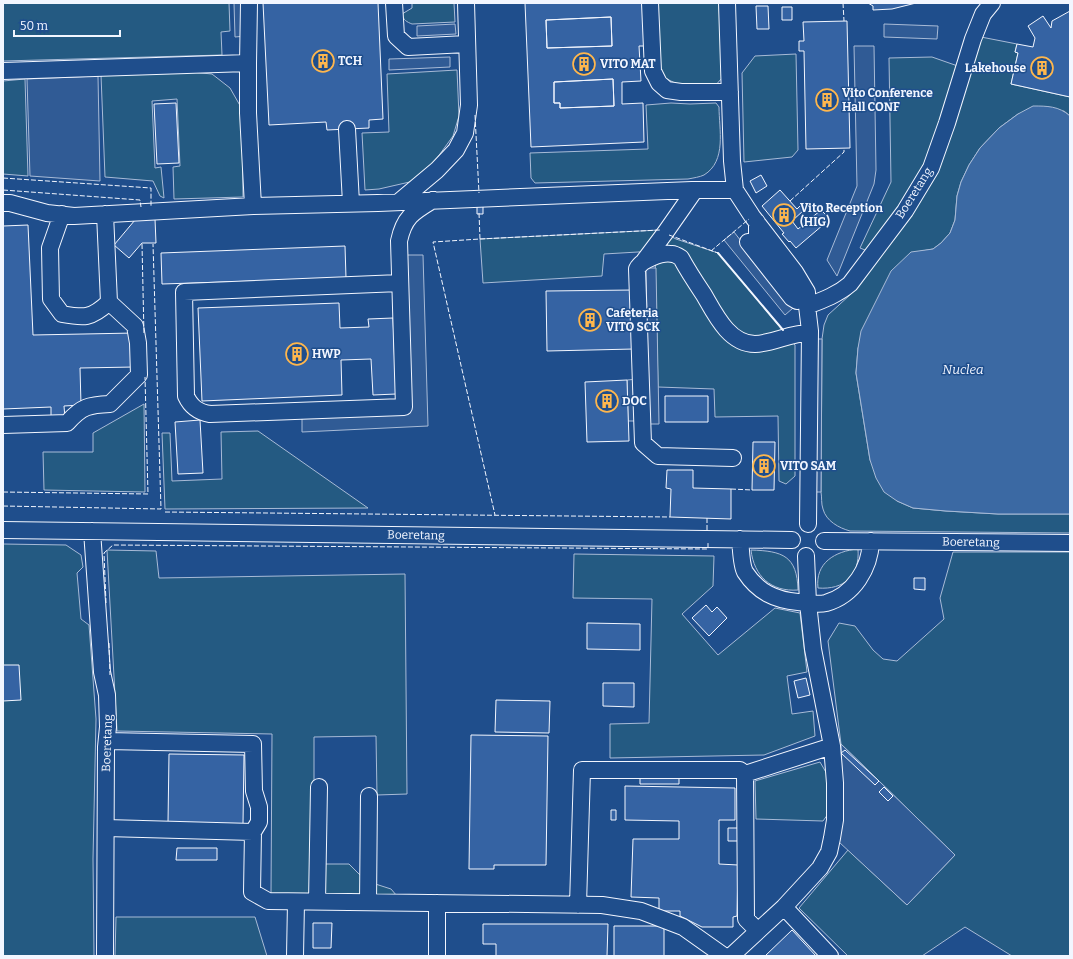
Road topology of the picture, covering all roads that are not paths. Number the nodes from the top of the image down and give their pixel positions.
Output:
1 (249, 3) edge
2 (394, 3) edge
3 (466, 3) edge
4 (650, 3) edge
5 (727, 3) edge
6 (992, 3) edge
7 (466, 44) junction
8 (248, 63) junction
9 (3, 71) edge
10 (730, 92) junction
11 (347, 129) dead end
12 (695, 190) junction
13 (735, 190) junction
14 (433, 200) junction
15 (400, 202) junction
16 (3, 203) edge
17 (351, 203) junction
18 (253, 206) junction
19 (62, 214) junction
20 (105, 214) junction
21 (748, 242) dead end
22 (644, 261) junction
23 (400, 283) junction
24 (109, 302) junction
25 (807, 306) junction
26 (810, 333) junction
27 (3, 425) edge
28 (734, 458) dead end
29 (808, 524) junction
30 (3, 530) edge
31 (92, 531) junction
32 (740, 539) junction
33 (792, 540) junction
34 (872, 540) junction
35 (824, 541) junction
36 (1070, 543) edge
37 (806, 556) junction
38 (808, 603) junction
39 (107, 741) junction
40 (832, 746) junction
41 (745, 774) junction
42 (319, 787) dead end
43 (369, 796) dead end
44 (106, 828) junction
45 (253, 832) junction
46 (296, 902) junction
47 (317, 902) junction
48 (368, 902) junction
49 (437, 903) junction
50 (578, 904) junction
51 (784, 907) junction
52 (758, 931) junction
53 (105, 956) edge
54 (295, 956) edge
55 (437, 956) edge
56 (724, 956) edge
57 (731, 956) edge
58 (830, 956) edge

1 - 8 street
2 - 7 street
3 - 7 street
4 - 10 street
5 - 10 street
6 - 25 street, Boeretang
7 - 15 street
8 - 9 street
8 - 18 street
10 - 13 street
11 - 17 street
12 - 13 street
12 - 14 street
12 - 22 street
13 - 25 street
14 - 15 street
14 - 23 street
15 - 17 street
16 - 19 street
17 - 18 street
18 - 20 street
19 - 20 street
19 - 24 street
20 - 24 street
21 - 25 street
22 - 26 street
22 - 28 street
23 - 23 street
24 - 27 street
25 - 26 street
26 - 29 street
29 - 33 street
29 - 35 street
30 - 31 street, Boeretang
31 - 32 street, Boeretang
31 - 39 street, Boeretang
32 - 33 street, Boeretang
32 - 38 street
33 - 37 street
34 - 35 street, Boeretang
34 - 36 street, Boeretang
34 - 38 street
35 - 37 street
37 - 38 street
38 - 40 street
39 - 44 street, Boeretang
39 - 45 street
40 - 41 street
40 - 51 street
41 - 50 street
41 - 52 street
42 - 47 street
43 - 48 street
44 - 45 street
44 - 53 street, Boeretang
45 - 46 street
46 - 47 street
46 - 54 street
47 - 48 street
48 - 49 street
49 - 50 street
49 - 55 street
50 - 56 street
51 - 52 street
51 - 58 street
52 - 57 street

